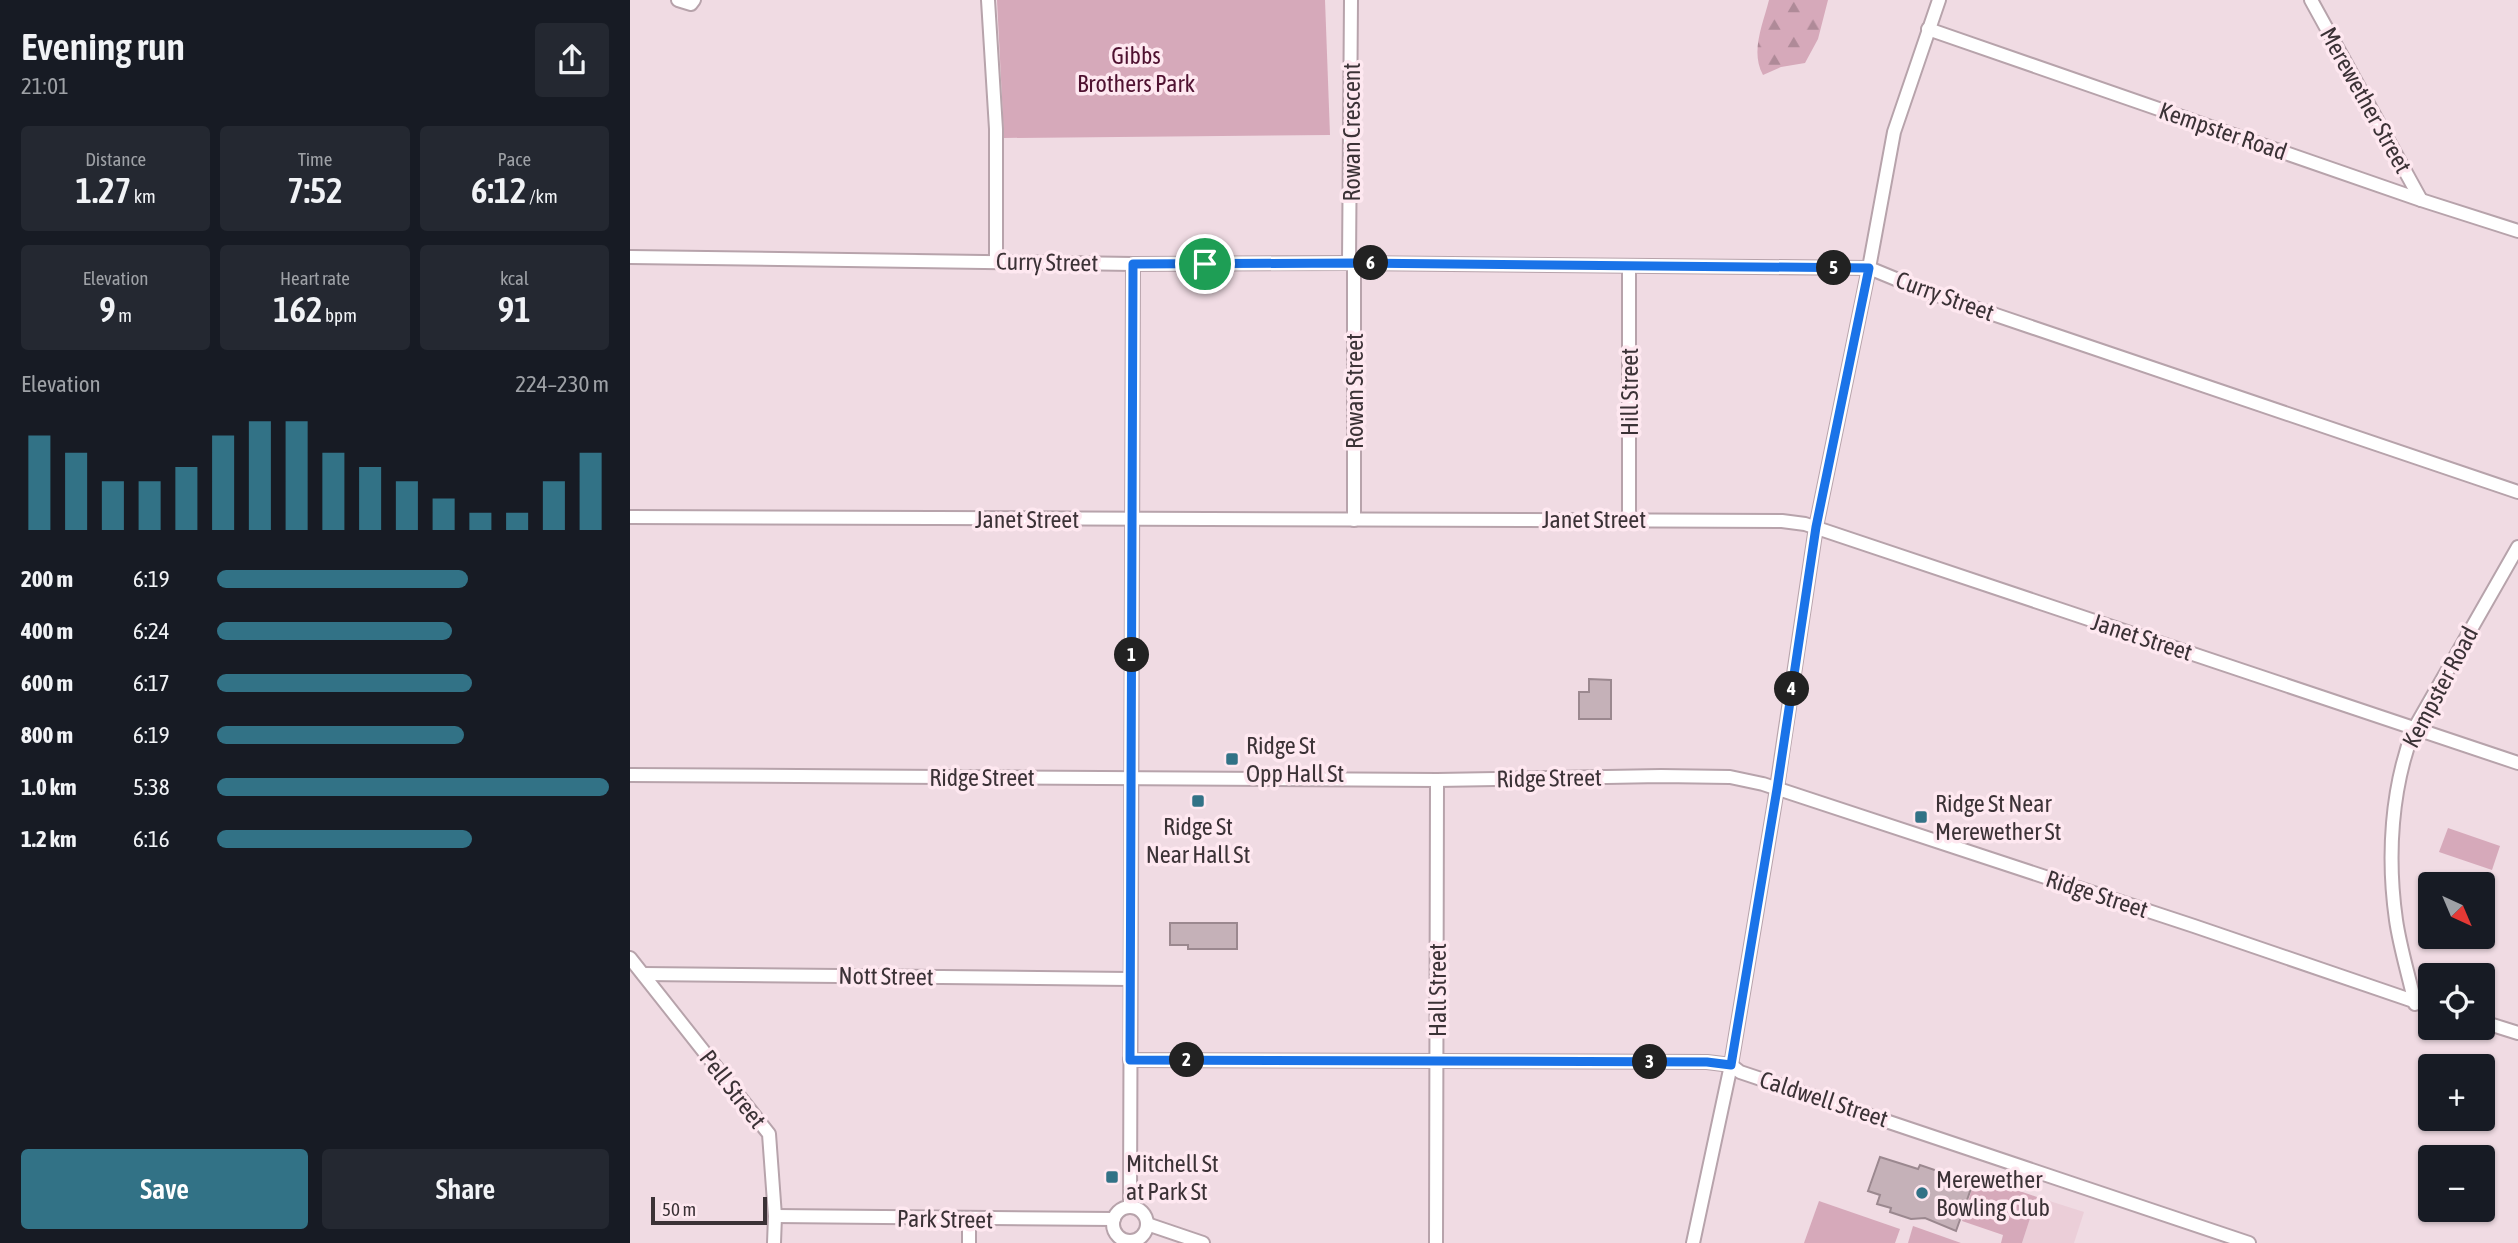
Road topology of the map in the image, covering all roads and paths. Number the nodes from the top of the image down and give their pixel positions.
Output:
1 (678, 0) edge
2 (694, 0) edge
3 (988, 0) edge
4 (1351, 0) edge
5 (1939, 0) edge
6 (2311, 0) edge
7 (1928, 29) junction
8 (2421, 200) junction
9 (2518, 231) edge
10 (630, 257) edge
11 (996, 261) junction
12 (1352, 263) junction
13 (1133, 264) junction
14 (1629, 265) junction
15 (1869, 268) junction
16 (2518, 492) edge
17 (630, 517) edge
18 (1629, 519) junction
19 (1132, 520) junction
20 (1354, 520) junction
21 (1816, 527) junction
22 (2518, 547) edge
23 (2414, 729) junction
24 (2518, 763) edge
25 (630, 775) edge
26 (1132, 778) junction
27 (1437, 780) junction
28 (1777, 789) junction
29 (630, 958) edge
30 (643, 974) junction
31 (1129, 979) junction
32 (2415, 1004) junction
33 (2418, 1005) edge
34 (2495, 1026) edge
35 (2518, 1033) edge
36 (1130, 1060) junction
37 (1437, 1062) junction
38 (1731, 1065) junction
39 (1130, 1207) junction
40 (775, 1216) junction
41 (1114, 1219) junction
42 (969, 1220) junction
43 (1147, 1224) junction
44 (1130, 1242) edge
45 (2241, 1242) edge
46 (774, 1243) edge
47 (969, 1243) edge
48 (1203, 1243) edge
49 (1436, 1243) edge
50 (1693, 1243) edge

1 - 2 street
3 - 11 street
4 - 12 street, Rowan Crescent
5 - 7 street
6 - 8 street, Merewether Street
7 - 8 street, Kempster Road
7 - 15 street
8 - 9 street, Kempster Road
10 - 11 street, Curry Street
11 - 13 street, Curry Street
12 - 13 street, Curry Street
12 - 14 street, Curry Street
12 - 20 street, Rowan Street
13 - 19 street
14 - 15 street, Curry Street
14 - 18 street, Hill Street
15 - 16 street, Curry Street
15 - 21 street
17 - 19 street, Janet Street
18 - 20 street, Janet Street
18 - 21 street, Janet Street
19 - 20 street, Janet Street
19 - 26 street
21 - 23 street, Janet Street
21 - 28 street
22 - 23 street, Kempster Road
23 - 24 street, Janet Street
23 - 32 street, Kempster Road
25 - 26 street, Ridge Street
26 - 27 street, Ridge Street
26 - 31 street
27 - 28 street, Ridge Street
27 - 37 street, Hall Street
28 - 32 street, Ridge Street
28 - 38 street
29 - 30 street, Pell Street
30 - 31 street, Nott Street
30 - 40 street, Pell Street
31 - 36 street
32 - 33 street, Ridge Street
34 - 35 street
36 - 37 street, Caldwell Street
36 - 39 street
37 - 38 street, Caldwell Street
37 - 49 street, Hall Street
38 - 45 street, Caldwell Street
38 - 50 street
39 - 41 street
39 - 43 street
40 - 42 street, Park Street
40 - 46 street, Pell Street
41 - 42 street, Park Street
41 - 44 street
42 - 47 street
43 - 44 street
43 - 48 street

